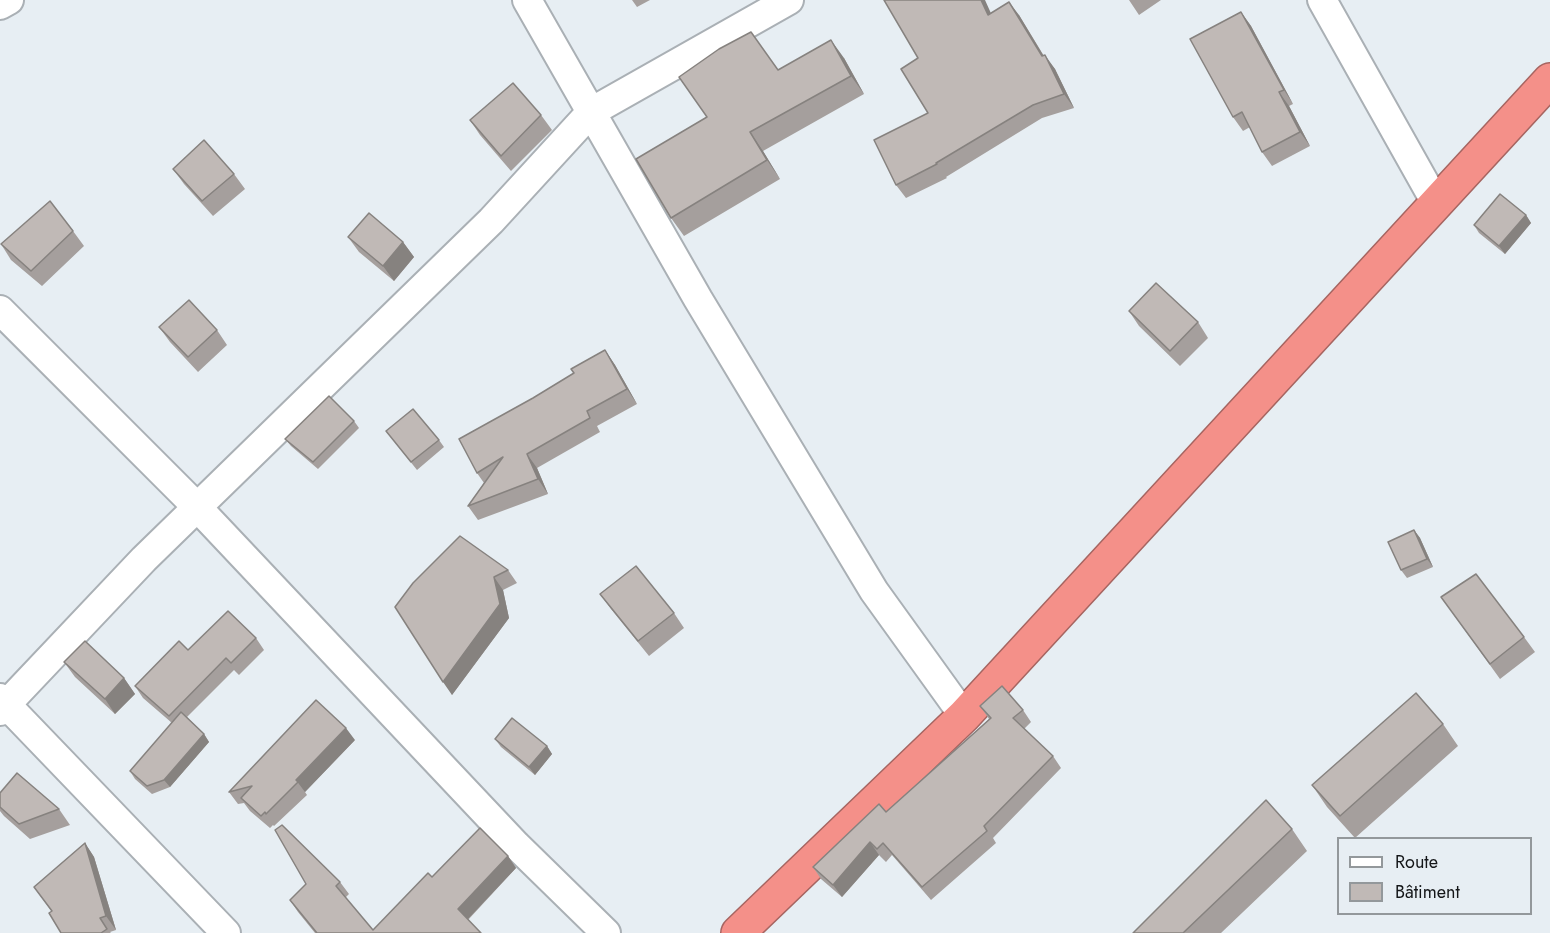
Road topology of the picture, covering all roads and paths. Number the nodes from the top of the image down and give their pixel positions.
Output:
1 (9, 0) edge
2 (527, 0) edge
3 (789, 0) edge
4 (1322, 0) edge
5 (0, 5) edge
6 (1550, 80) edge
7 (591, 112) junction
8 (1436, 203) junction
9 (0, 310) edge
10 (197, 507) junction
11 (2, 704) edge
12 (964, 716) junction
13 (226, 933) edge
14 (606, 933) edge
15 (738, 933) edge

1 - 5 street
2 - 7 street
3 - 7 street
4 - 8 street
6 - 8 highway
7 - 10 street
7 - 12 street
8 - 12 highway
9 - 10 street
10 - 11 street
10 - 14 street
11 - 13 street
12 - 15 highway

